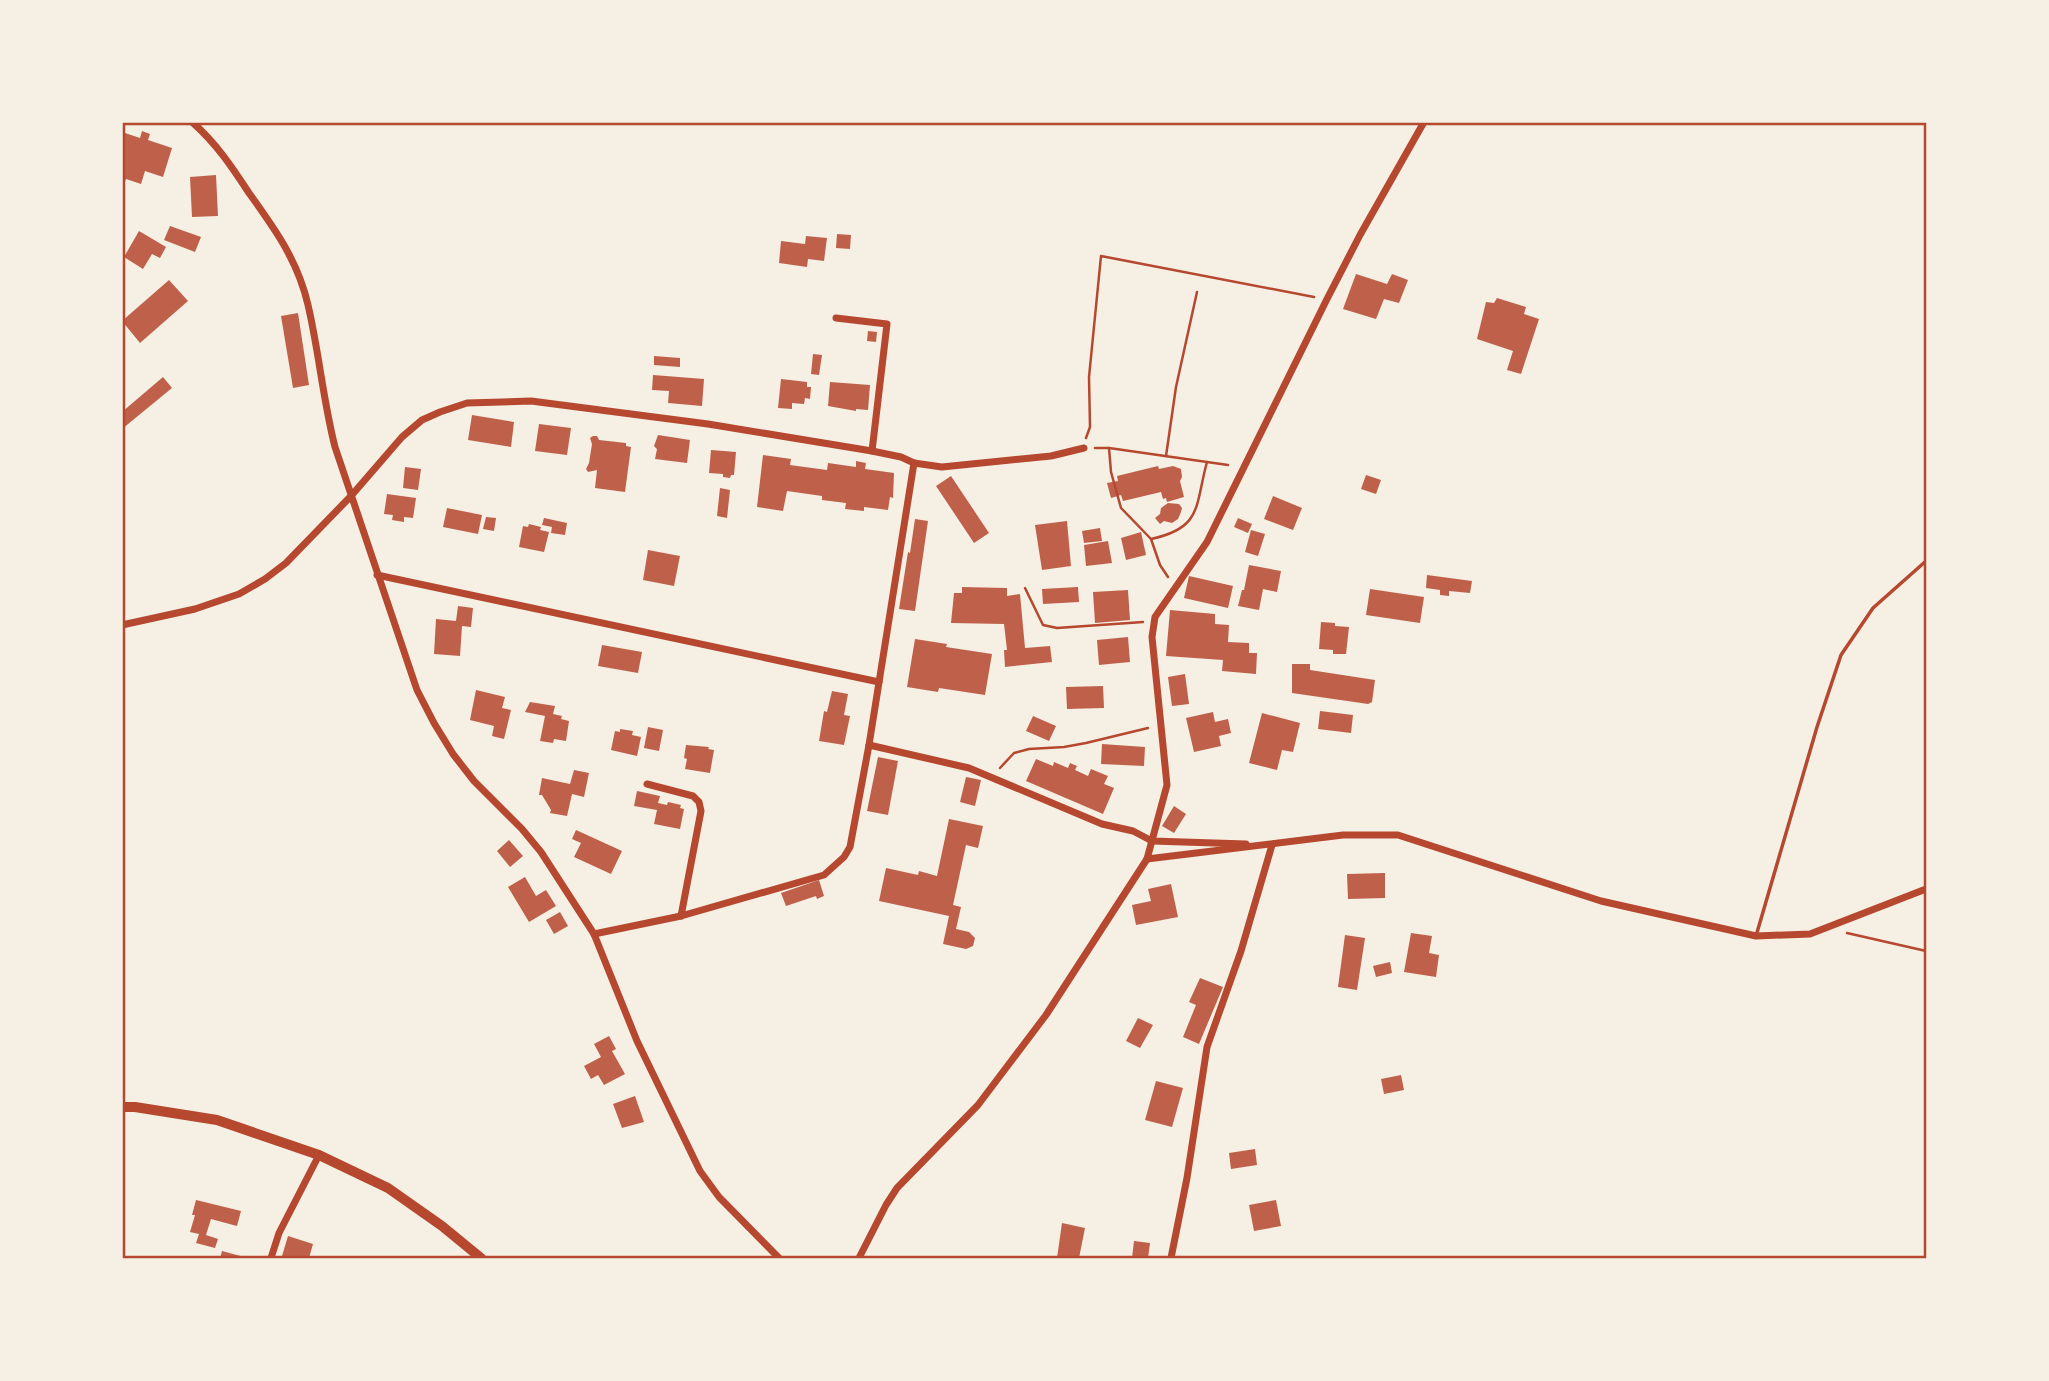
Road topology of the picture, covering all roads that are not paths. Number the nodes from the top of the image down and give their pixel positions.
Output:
1 (192, 122) edge
2 (1424, 122) edge
3 (836, 318) dead end
4 (1084, 448) road end
5 (873, 451) junction
6 (915, 463) junction
7 (351, 496) junction
8 (1927, 561) edge
9 (377, 575) junction
10 (122, 625) edge
11 (879, 682) junction
12 (869, 745) junction
13 (647, 784) dead end
14 (1152, 841) junction
15 (1272, 845) junction
16 (1147, 859) junction
17 (1927, 889) edge
18 (681, 916) junction
19 (594, 934) junction
20 (1756, 936) junction
21 (122, 1107) edge
22 (319, 1155) junction
23 (271, 1258) edge
24 (481, 1258) edge
25 (779, 1258) edge
26 (859, 1258) edge
27 (1171, 1258) edge

1 - 7 street
2 - 14 street
3 - 5 street
4 - 6 street
5 - 6 street
5 - 7 street
6 - 11 street
7 - 9 street
7 - 10 street
8 - 20 lane
9 - 11 street
9 - 19 street
11 - 12 street
12 - 14 street
12 - 18 street
13 - 18 street
14 - 15 street
14 - 16 street
15 - 16 street
15 - 20 street
15 - 27 street
16 - 26 street
17 - 20 street
18 - 19 street
19 - 25 street
21 - 22 main road
22 - 23 street
22 - 24 main road

